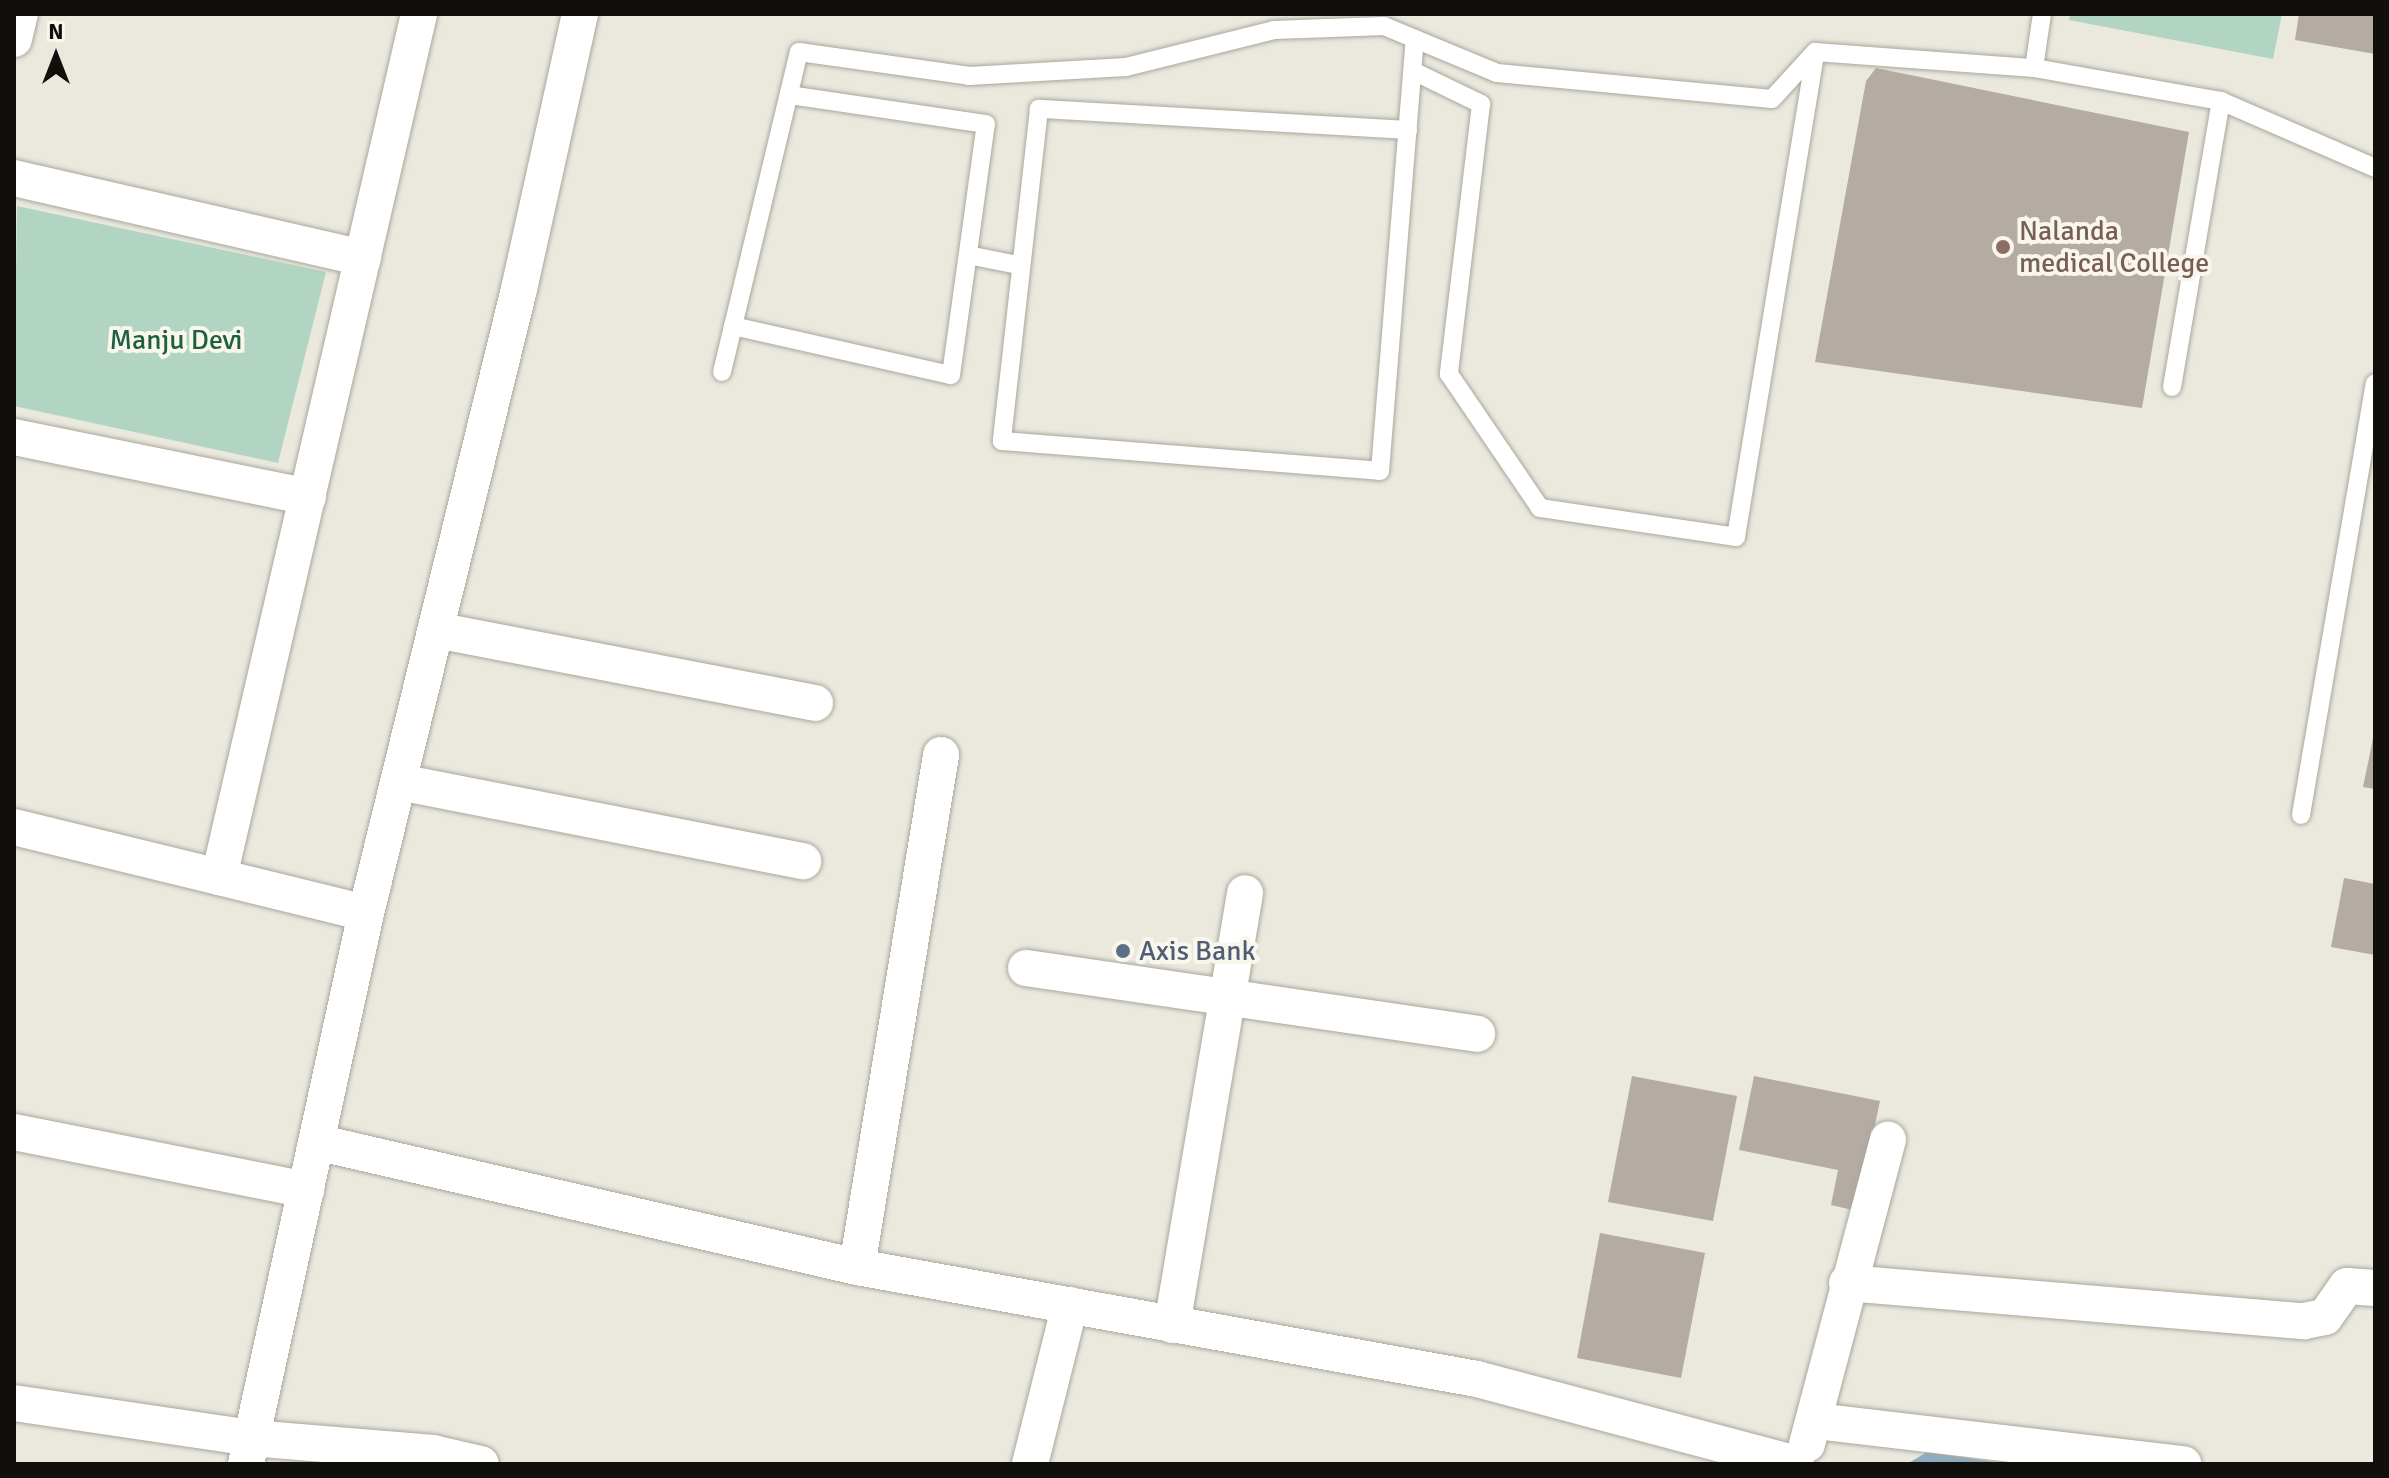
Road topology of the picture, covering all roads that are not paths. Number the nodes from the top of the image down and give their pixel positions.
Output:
1 (20, 14) edge
2 (419, 14) edge
3 (580, 14) edge
4 (2042, 14) edge
5 (14, 39) edge
6 (1415, 39) junction
7 (1815, 52) junction
8 (2034, 68) junction
9 (1413, 71) junction
10 (789, 95) junction
11 (2221, 101) junction
12 (1408, 130) junction
13 (2375, 168) edge
14 (14, 178) edge
15 (968, 255) junction
16 (363, 258) junction
17 (1018, 265) junction
18 (733, 326) junction
19 (722, 372) dead end
20 (2375, 383) edge
21 (2172, 387) dead end
22 (14, 437) edge
23 (308, 497) junction
24 (436, 630) junction
25 (815, 703) dead end
26 (941, 755) dead end
27 (399, 782) junction
28 (2301, 815) dead end
29 (14, 827) edge
30 (803, 861) dead end
31 (219, 877) junction
32 (1245, 893) dead end
33 (366, 913) junction
34 (1026, 968) dead end
35 (1227, 994) junction
36 (1477, 1034) dead end
37 (14, 1132) edge
38 (1888, 1140) dead end
39 (316, 1142) junction
40 (306, 1190) junction
41 (857, 1267) junction
42 (1847, 1283) junction
43 (2375, 1288) edge
44 (1070, 1305) junction
45 (1172, 1325) junction
46 (14, 1403) edge
47 (1816, 1421) junction
48 (249, 1451) edge
49 (481, 1464) edge
50 (1030, 1464) edge
51 (1797, 1464) edge
52 (2183, 1464) edge

1 - 5 street
2 - 16 street
3 - 24 street
4 - 8 lane
6 - 7 lane
6 - 9 lane
6 - 10 lane
7 - 8 lane
7 - 9 lane
8 - 11 lane
9 - 12 lane
10 - 15 lane
10 - 18 lane
11 - 13 lane
11 - 21 lane
12 - 17 lane
12 - 17 lane
14 - 16 street
15 - 17 lane
15 - 18 lane
16 - 23 street
18 - 19 lane
20 - 28 lane
22 - 23 street
23 - 31 street
24 - 25 street
24 - 27 street
26 - 41 street
27 - 30 street
27 - 33 street
29 - 31 street
31 - 33 street
32 - 35 street
33 - 39 street
34 - 35 street
35 - 36 street
35 - 45 street
37 - 40 street
38 - 42 street
39 - 40 street
39 - 41 street
40 - 48 street
41 - 44 street
42 - 43 street
42 - 47 street
44 - 45 street
44 - 50 street
45 - 51 street
46 - 48 street
47 - 51 street
47 - 52 street
48 - 49 street

